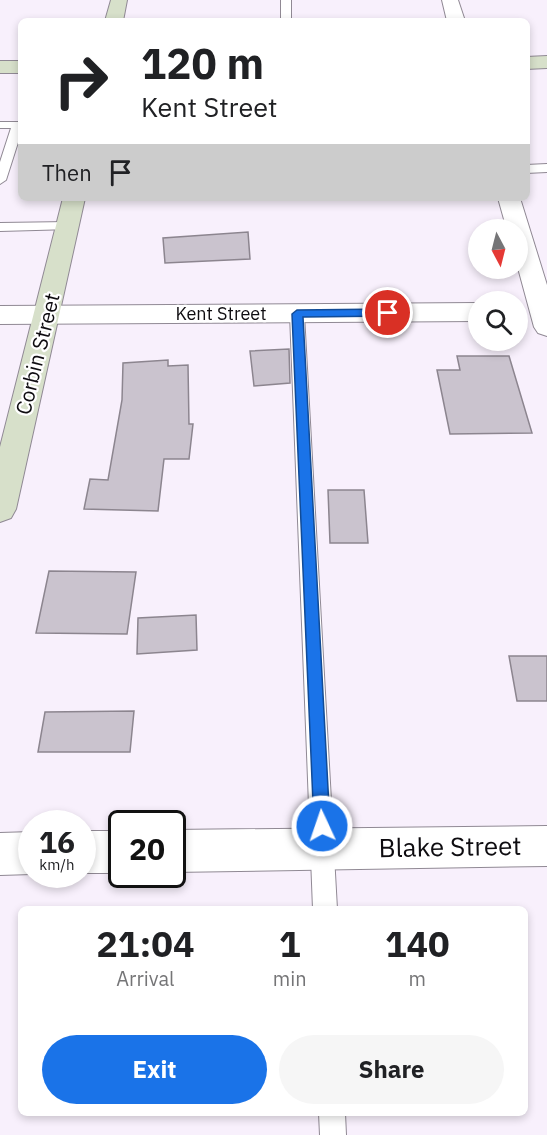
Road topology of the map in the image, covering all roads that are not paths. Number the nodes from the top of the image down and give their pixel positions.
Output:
1 (119, 0) edge
2 (286, 0) edge
3 (450, 0) edge
4 (115, 18) edge
5 (286, 18) edge
6 (455, 18) edge
7 (547, 62) edge
8 (530, 63) edge
9 (0, 67) edge
10 (18, 67) edge
11 (0, 125) edge
12 (18, 125) edge
13 (18, 128) edge
14 (547, 168) edge
15 (530, 169) edge
16 (0, 180) edge
17 (73, 201) edge
18 (509, 201) edge
19 (68, 226) junction
20 (0, 227) edge
21 (468, 312) edge
22 (297, 314) junction
23 (0, 315) edge
24 (48, 315) junction
25 (538, 315) edge
26 (0, 509) edge
27 (547, 846) edge
28 (323, 849) junction
29 (186, 851) edge
30 (18, 853) edge
31 (0, 854) edge
32 (325, 906) edge
33 (332, 1116) edge
34 (333, 1135) edge

1 - 4 street
2 - 5 lane
3 - 6 street
7 - 8 street
9 - 10 street
11 - 12 lane
13 - 16 lane
14 - 15 lane
17 - 19 street, Corbin Street
18 - 25 street
19 - 20 lane
19 - 24 street, Corbin Street
21 - 22 street, Kent Street
22 - 24 street, Kent Street
22 - 28 lane
23 - 24 street, Kent Street
24 - 26 street, Corbin Street
27 - 28 street, Blake Street
28 - 29 street, Blake Street
28 - 32 lane
30 - 31 street
33 - 34 lane

